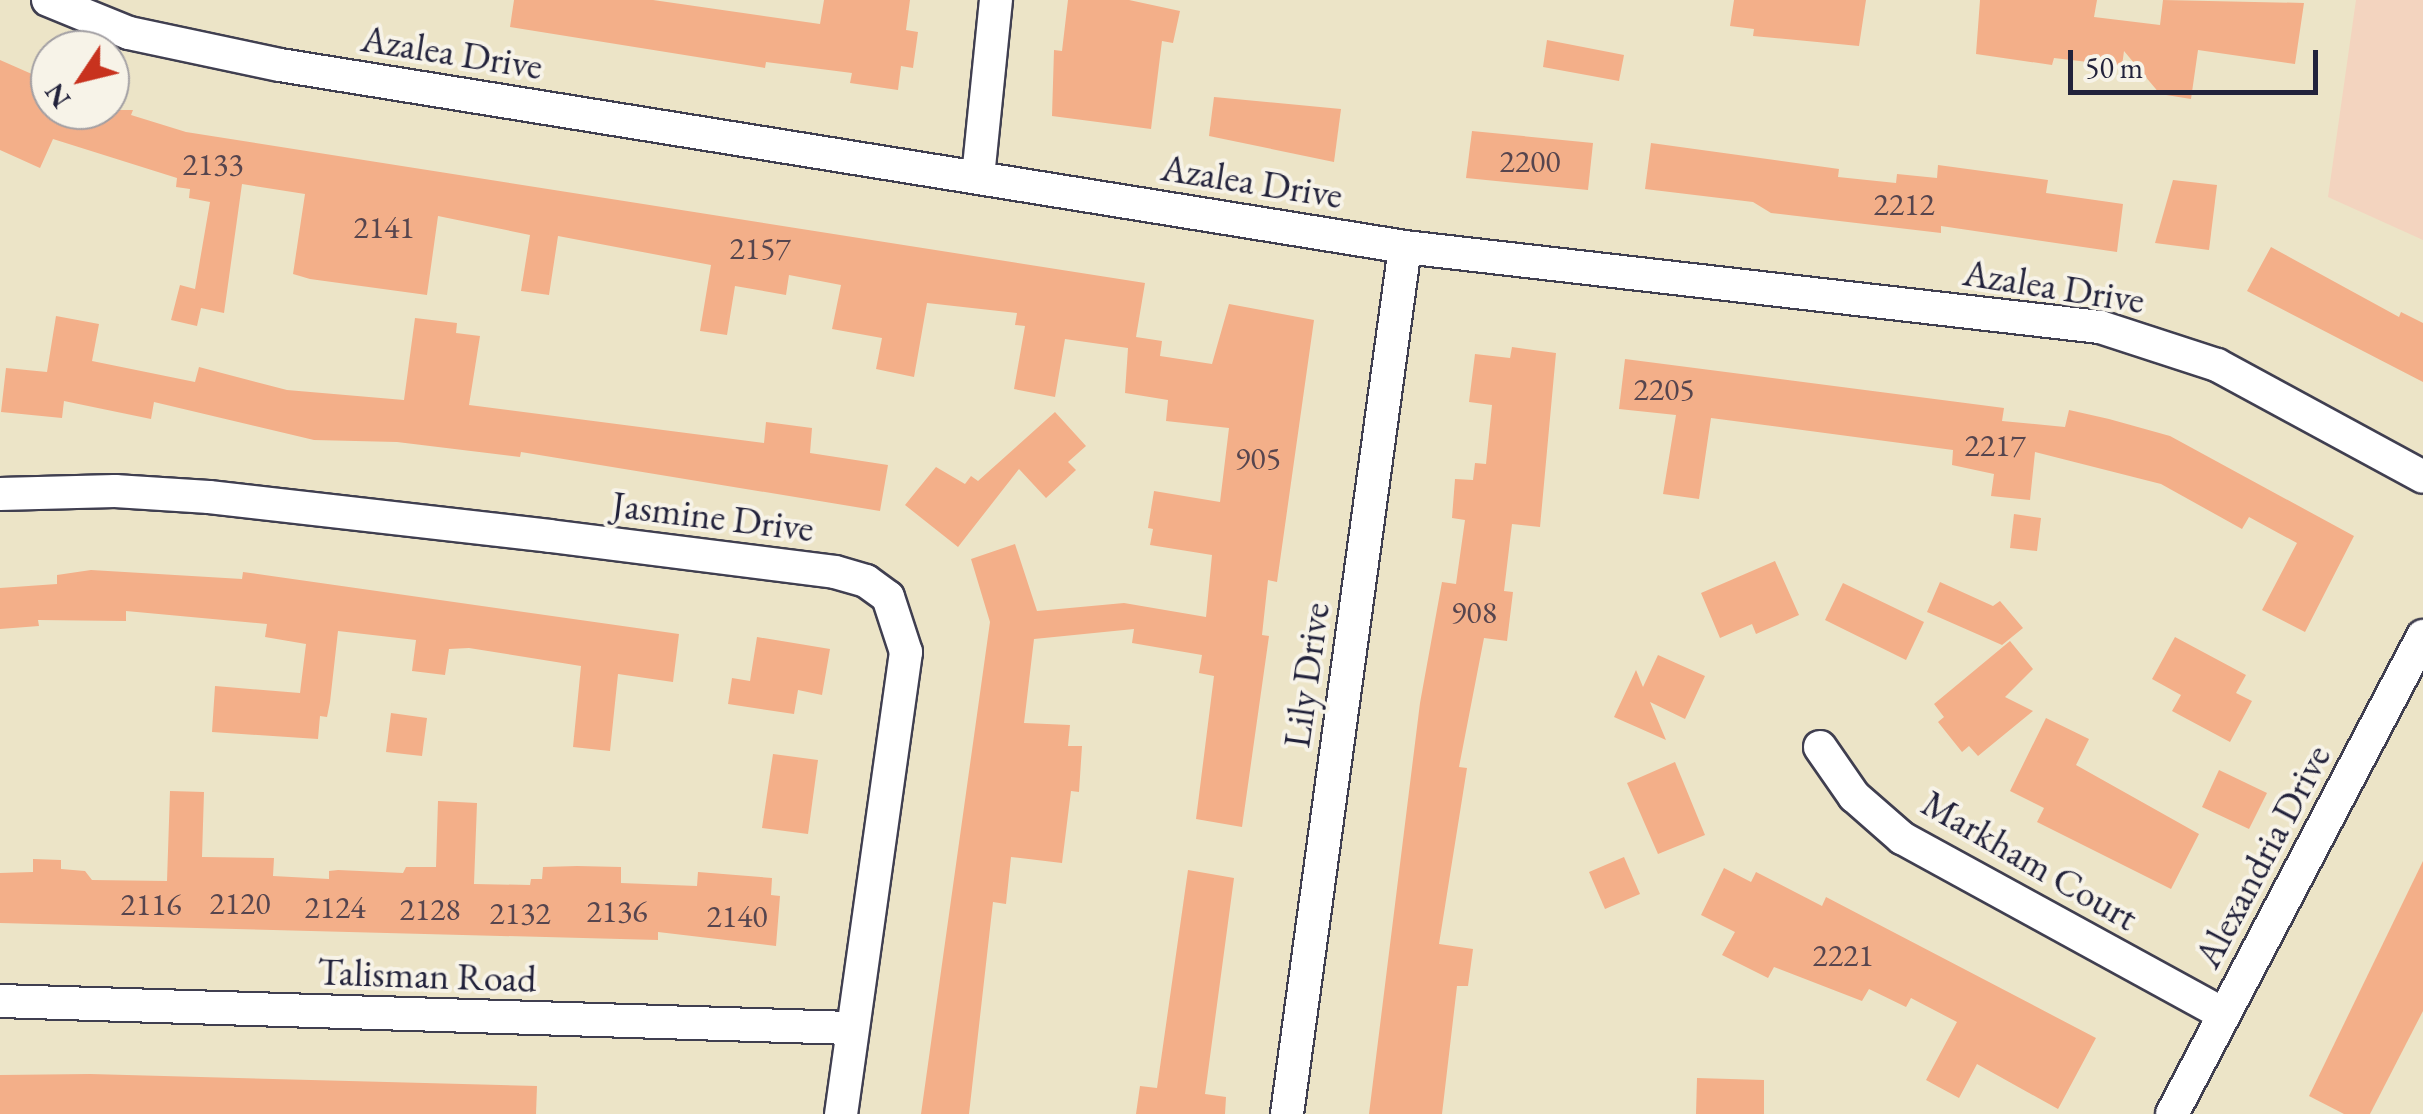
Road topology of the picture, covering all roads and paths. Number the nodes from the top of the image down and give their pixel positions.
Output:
1 (48, 0) edge
2 (996, 0) edge
3 (978, 176) junction
4 (1405, 247) junction
5 (2423, 478) edge
6 (0, 494) edge
7 (2423, 636) edge
8 (1820, 747) dead end
9 (0, 1001) edge
10 (2224, 1014) junction
11 (852, 1028) junction
12 (841, 1114) edge
13 (1287, 1114) edge
14 (2172, 1114) edge

1 - 3 street, Azalea Drive
2 - 3 street
3 - 4 street, Azalea Drive
4 - 5 street, Azalea Drive
4 - 13 street, Lily Drive
6 - 11 street, Jasmine Drive
7 - 10 street, Alexandria Drive
8 - 10 street, Markham Court
9 - 11 street, Talisman Road
10 - 14 street, Alexandria Drive
11 - 12 street, Jasmine Drive

